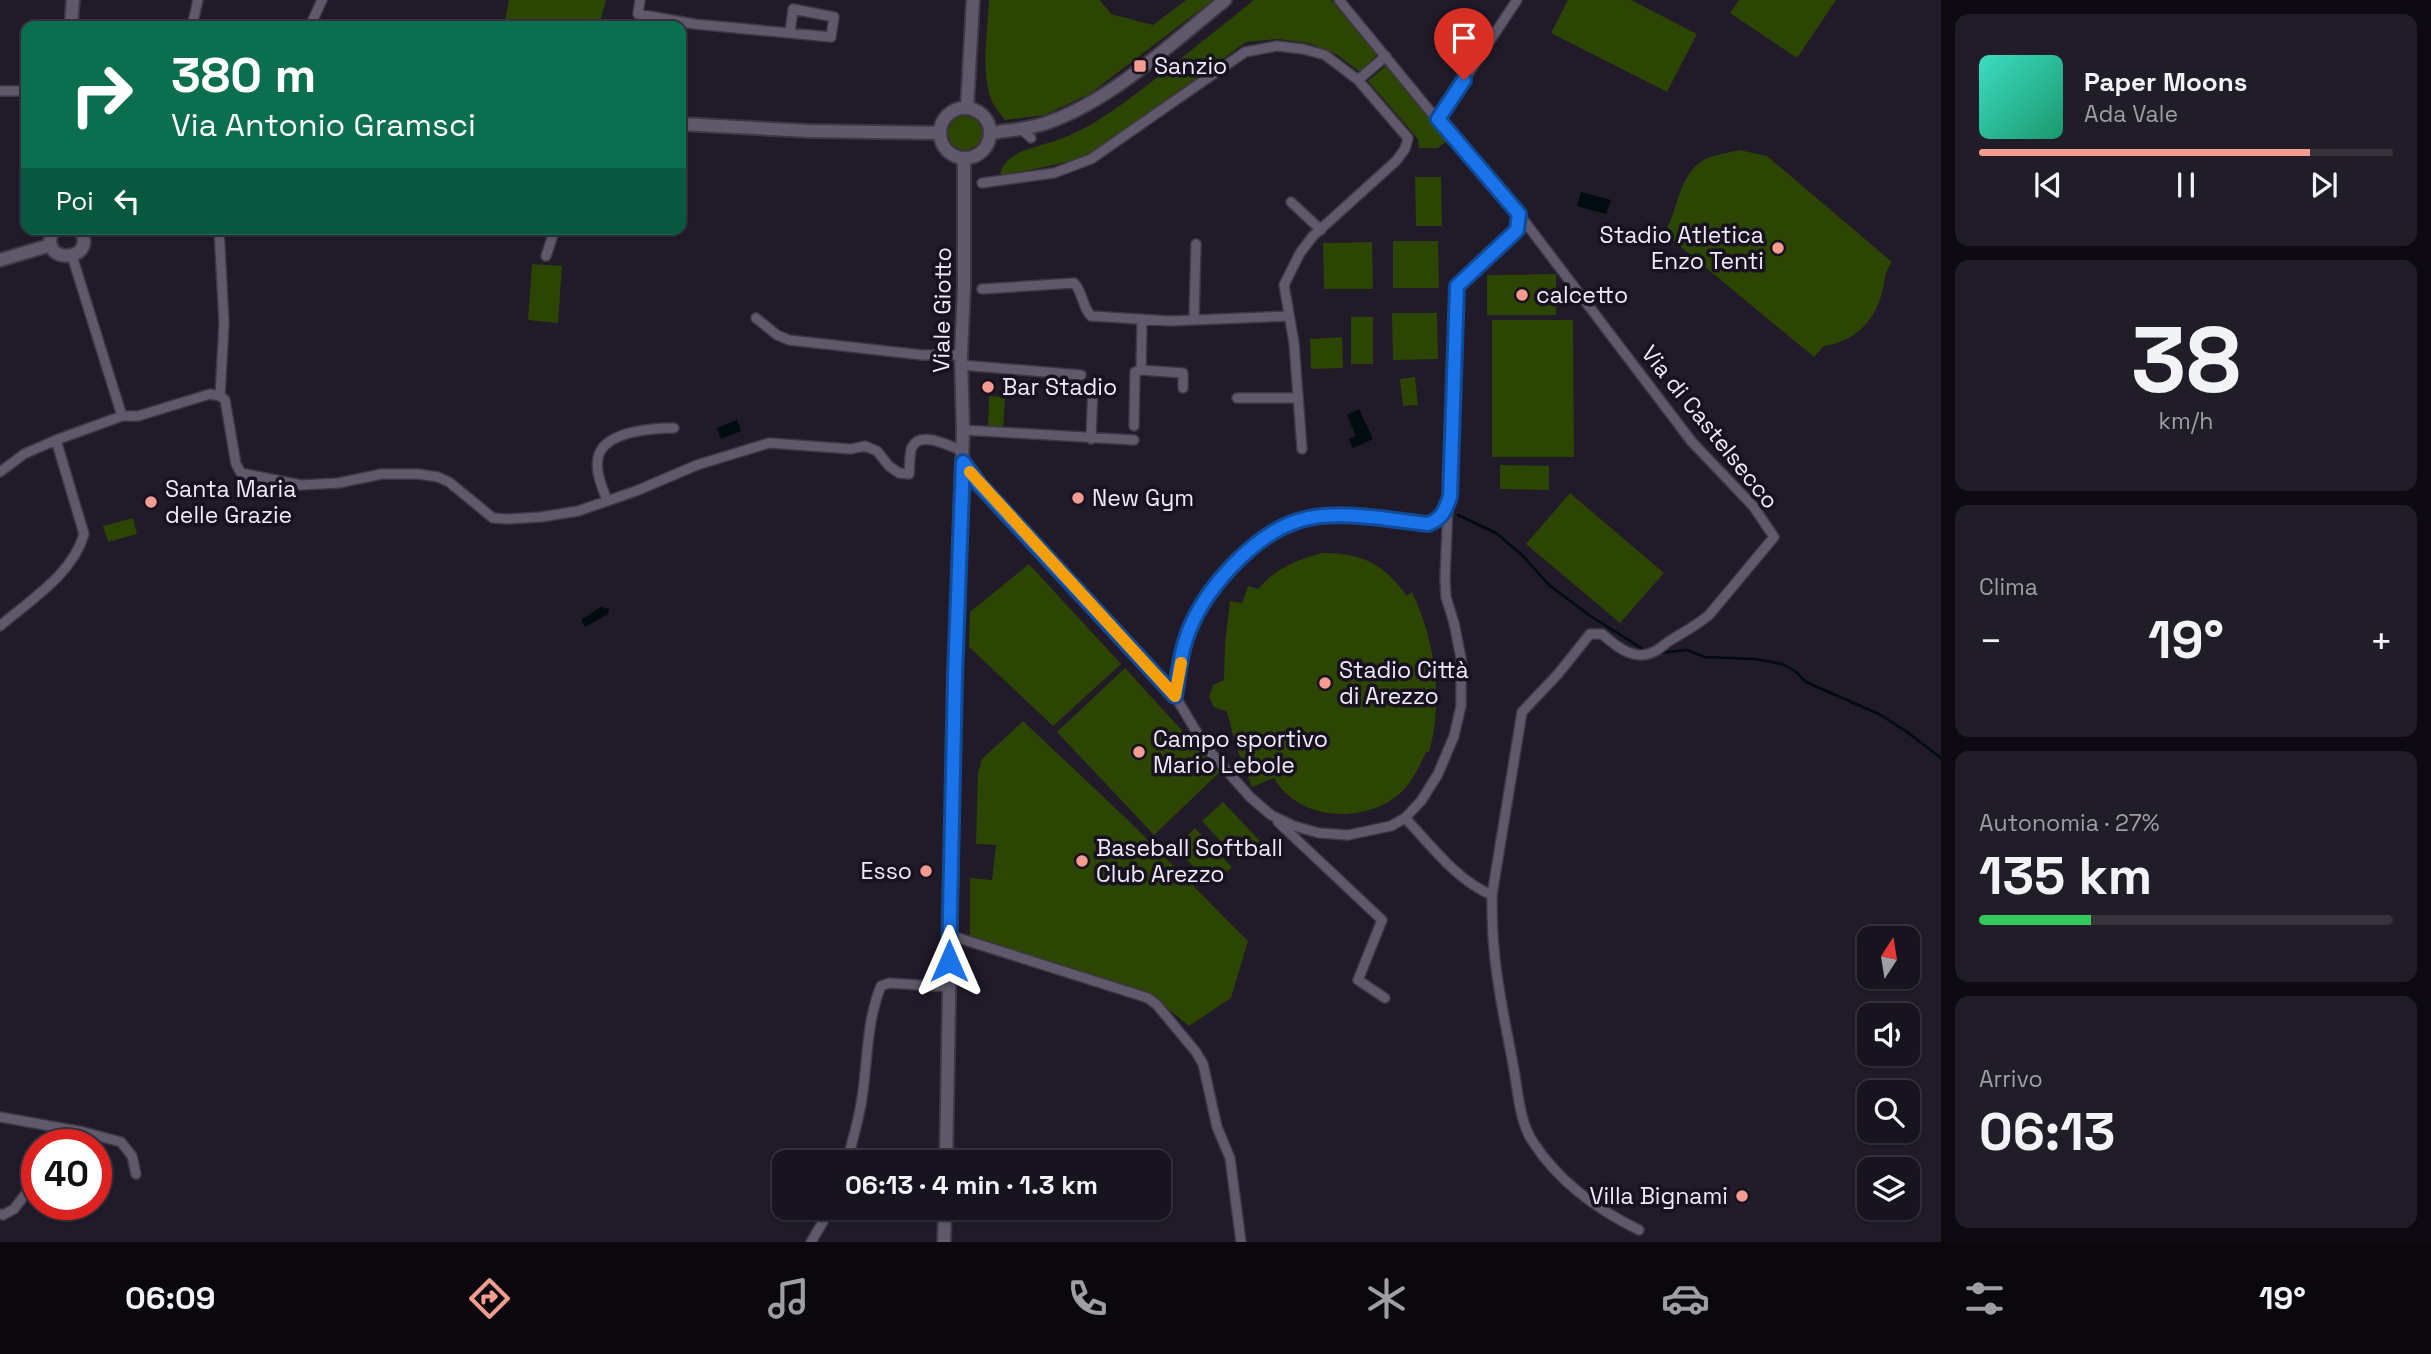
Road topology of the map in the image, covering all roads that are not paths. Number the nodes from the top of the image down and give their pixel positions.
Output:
1 (73, 0) edge
2 (198, 0) edge
3 (322, 0) edge
4 (640, 0) edge
5 (973, 0) edge
6 (1225, 0) edge
7 (1339, 0) edge
8 (1517, 0) edge
9 (71, 21) edge
10 (193, 21) edge
11 (312, 21) edge
12 (677, 21) edge
13 (686, 23) edge
14 (790, 33) junction
15 (1386, 57) junction
16 (1358, 80) junction
17 (0, 91) edge
18 (21, 91) edge
19 (967, 108) junction
20 (1438, 119) junction
21 (686, 124) edge
22 (1020, 128) junction
23 (940, 133) junction
24 (991, 133) junction
25 (1031, 138) dead end
26 (964, 158) junction
27 (982, 183) dead end
28 (1291, 202) dead end
29 (1522, 218) junction
30 (1321, 230) junction
31 (1517, 230) junction
32 (51, 235) edge
33 (85, 235) edge
34 (219, 235) edge
35 (553, 235) edge
36 (1536, 235) junction
37 (1196, 244) dead end
38 (51, 245) junction
39 (72, 256) junction
40 (546, 256) dead end
41 (0, 260) edge
42 (982, 289) dead end
43 (1289, 316) junction
44 (756, 318) dead end
45 (1142, 319) junction
46 (1194, 319) junction
47 (961, 360) junction
48 (1141, 370) junction
49 (1081, 375) dead end
50 (1093, 384) dead end
51 (1183, 388) dead end
52 (220, 396) junction
53 (1237, 398) dead end
54 (1298, 398) junction
55 (122, 416) junction
56 (1134, 426) dead end
57 (674, 428) dead end
58 (963, 430) junction
59 (1091, 439) junction
60 (56, 440) junction
61 (1134, 440) dead end
62 (1302, 449) dead end
63 (963, 456) junction
64 (0, 472) edge
65 (1450, 497) junction
66 (607, 501) junction
67 (0, 626) edge
68 (1175, 696) junction
69 (1271, 815) junction
70 (1405, 818) junction
71 (1492, 895) junction
72 (949, 935) junction
73 (949, 987) junction
74 (1385, 998) dead end
75 (0, 1117) edge
76 (69, 1129) edge
77 (112, 1140) edge
78 (850, 1150) edge
79 (946, 1150) edge
80 (136, 1174) dead end
81 (21, 1199) edge
82 (0, 1214) edge
83 (824, 1220) edge
84 (945, 1220) edge
85 (1639, 1230) dead end
86 (811, 1242) edge
87 (944, 1242) edge
88 (1241, 1242) edge

1 - 9 street
2 - 10 street
3 - 11 street
4 - 12 street
5 - 19 street
6 - 22 street
7 - 15 street, Via di Castelsecco
8 - 20 street
13 - 14 street
14 - 14 street
15 - 16 street
15 - 20 street, Via di Castelsecco
16 - 27 street
16 - 30 street
17 - 18 street
19 - 23 street
19 - 24 street
20 - 29 street, Via di Castelsecco
21 - 23 street
22 - 24 street
22 - 25 street
23 - 26 street
24 - 26 street
26 - 47 street, Viale Giotto
28 - 30 street
29 - 31 street
29 - 36 street, Via di Castelsecco
30 - 43 street
31 - 36 street
31 - 65 street
32 - 38 street
33 - 39 street
34 - 52 street
35 - 40 street
36 - 71 street, Via di Castelsecco
37 - 46 street
38 - 39 street
38 - 41 street
39 - 55 street
42 - 45 street
43 - 46 street
43 - 54 street
44 - 47 street
45 - 46 street
45 - 48 street
47 - 49 street
47 - 58 street, Viale Giotto
48 - 51 street
48 - 56 street
50 - 59 street
52 - 55 street
52 - 66 street
53 - 54 street
54 - 62 street
55 - 60 street
57 - 66 street
58 - 59 street
58 - 63 street, Viale Giotto
59 - 61 street
60 - 64 street
60 - 67 street
63 - 66 street
63 - 68 street
63 - 72 street, Viale Giotto
65 - 68 street
65 - 70 street
68 - 69 street
69 - 70 street
69 - 74 street
70 - 71 street
71 - 85 street, Via di Castelsecco
72 - 73 street, Viale Giotto
72 - 88 street
73 - 78 street
73 - 79 street, Viale Giotto
75 - 76 street
77 - 80 street
81 - 82 street
83 - 86 street
84 - 87 street

